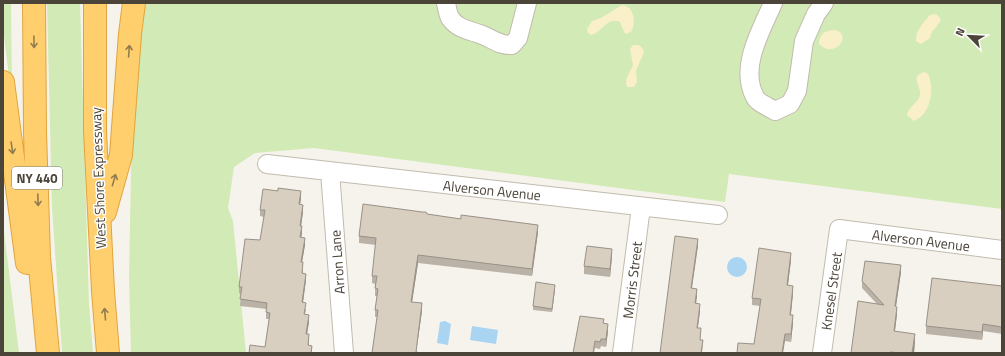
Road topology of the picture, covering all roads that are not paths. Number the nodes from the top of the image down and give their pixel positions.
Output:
1 (34, 3) edge
2 (95, 3) edge
3 (134, 3) edge
4 (446, 3) edge
5 (528, 3) edge
6 (773, 3) edge
7 (824, 3) edge
8 (3, 82) edge
9 (267, 164) dead end
10 (330, 172) junction
11 (642, 206) junction
12 (718, 214) dead end
13 (839, 229) joint
14 (100, 231) junction
15 (1002, 250) edge
16 (38, 353) edge
17 (48, 353) edge
18 (108, 353) edge
19 (344, 353) edge
20 (622, 353) edge
21 (822, 353) edge

1 -> 17 highway, NY 440
2 - 14 highway, West Shore Expressway
14 -> 3 highway
4 - 5 street
6 - 7 street
8 -> 16 highway
9 - 10 street, Alverson Avenue
10 - 11 street, Alverson Avenue
10 - 19 street, Arron Lane
11 - 12 street, Alverson Avenue
11 - 20 street, Morris Street
13 - 15 street, Alverson Avenue
13 - 21 street, Knesel Street
18 -> 14 highway, West Shore Expressway

